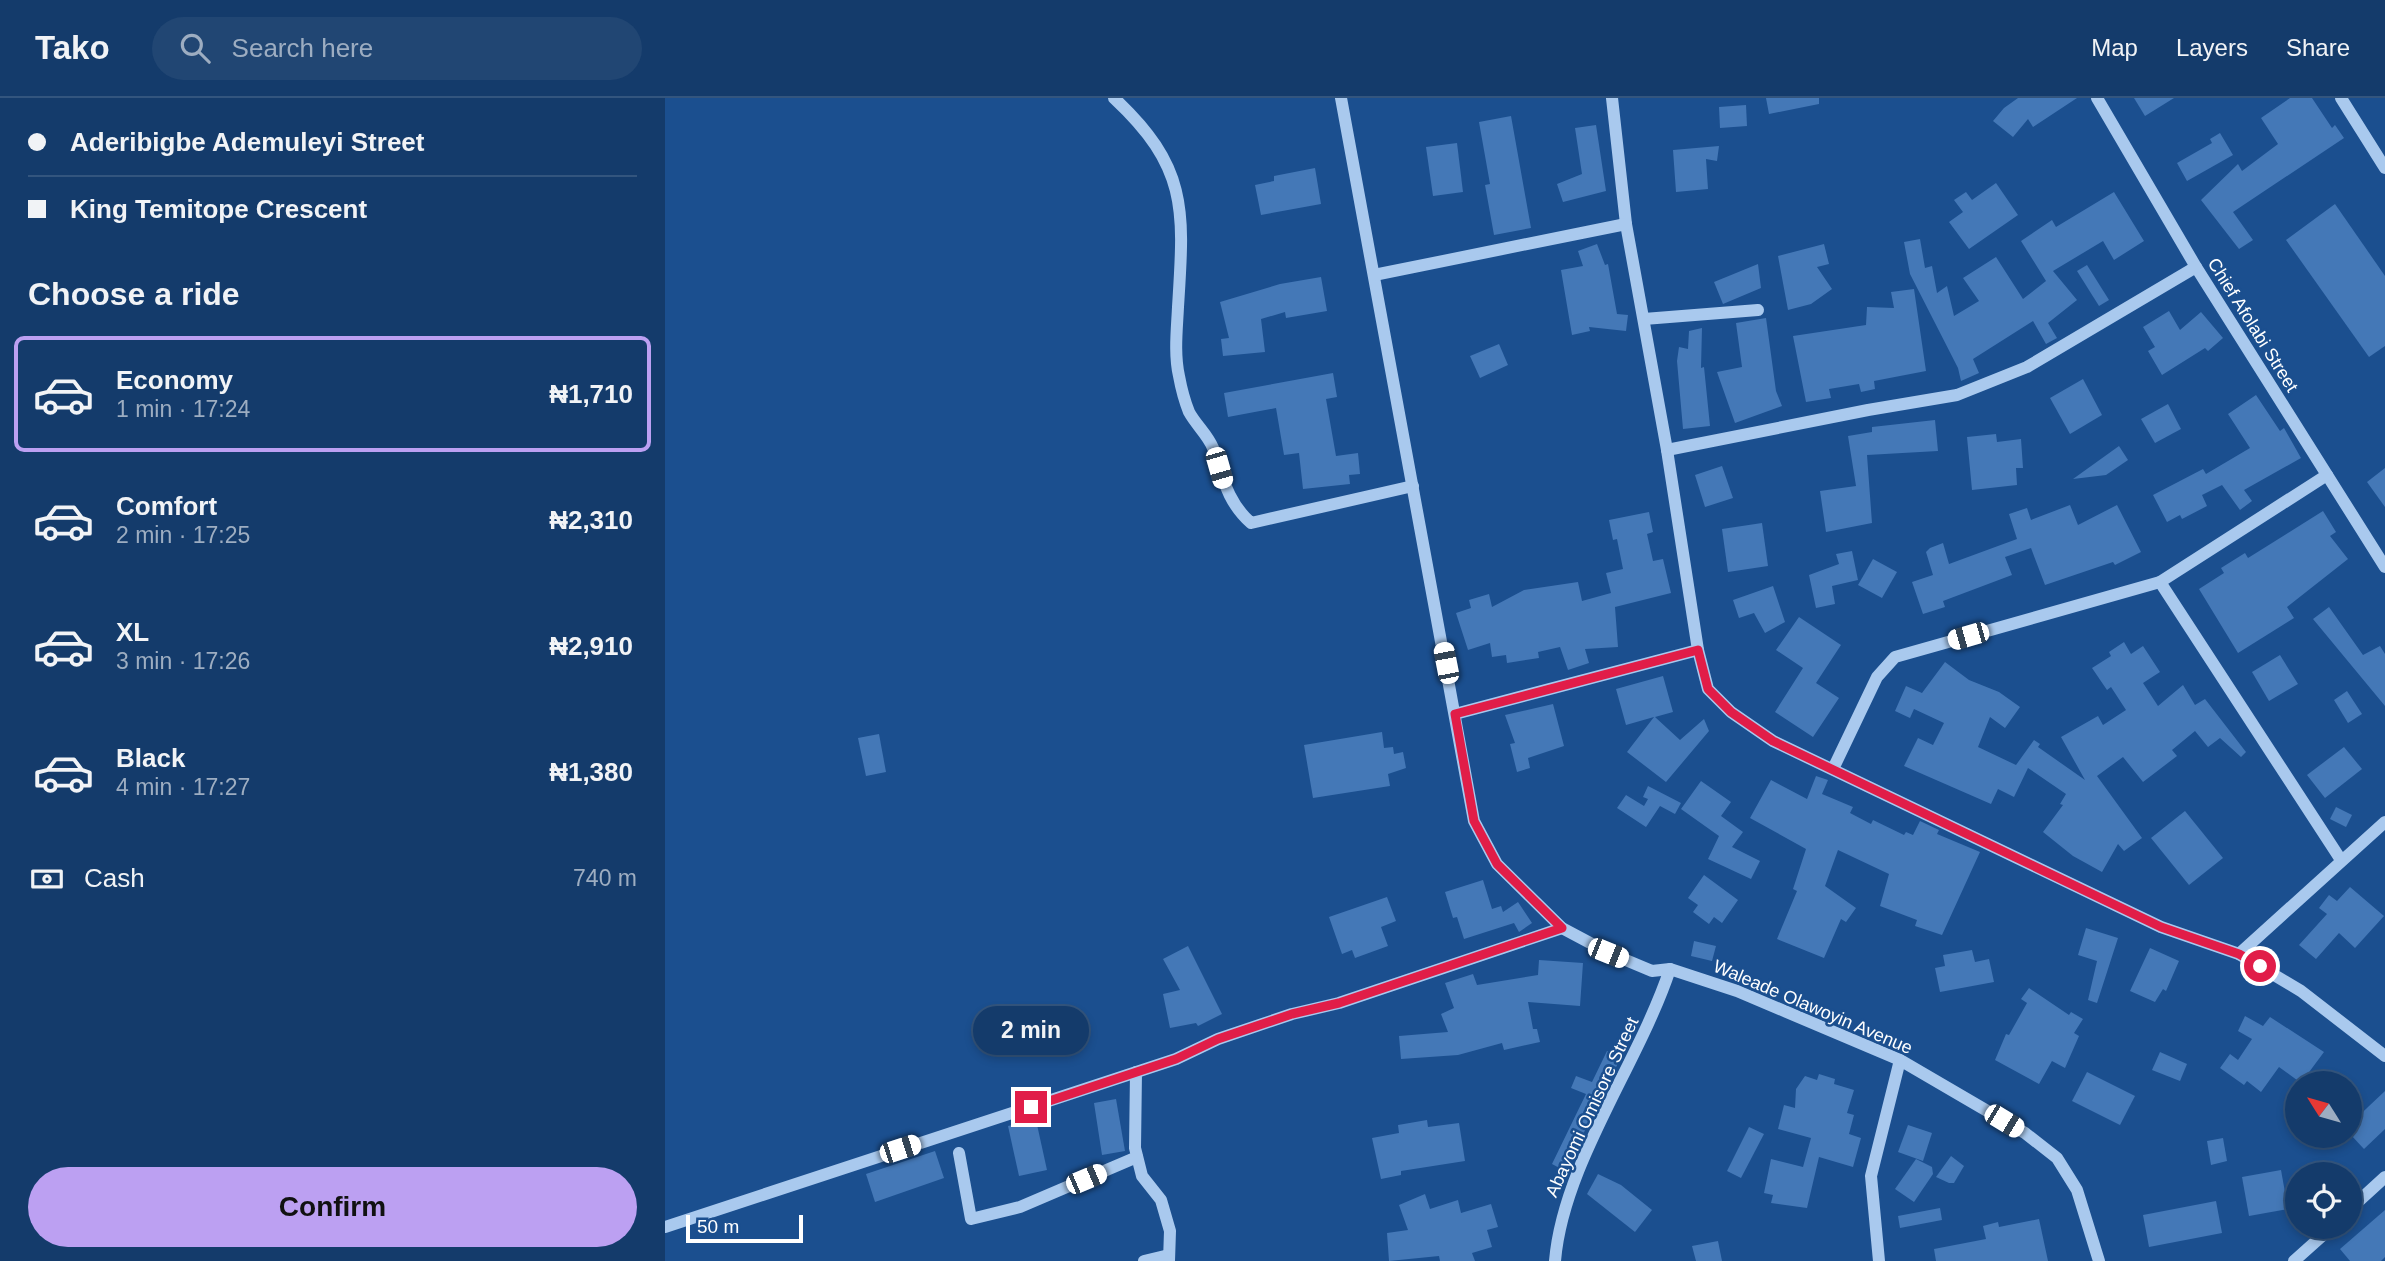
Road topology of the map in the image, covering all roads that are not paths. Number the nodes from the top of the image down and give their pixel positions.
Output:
1 (1114, 98) edge
2 (1341, 98) edge
3 (1612, 98) edge
4 (2097, 98) edge
5 (2341, 98) edge
6 (2385, 168) edge
7 (1626, 224) junction
8 (2196, 267) junction
9 (1374, 275) junction
10 (1758, 310) dead end
11 (1644, 320) junction
12 (1667, 450) junction
13 (2327, 475) junction
14 (1413, 485) junction
15 (2385, 567) edge
16 (2160, 582) junction
17 (1698, 650) junction
18 (1455, 714) junction
19 (1833, 769) junction
20 (2385, 822) edge
21 (2341, 860) junction
22 (1562, 928) junction
23 (2239, 954) junction
24 (1670, 969) junction
25 (2385, 1056) edge
26 (1900, 1060) junction
27 (1136, 1072) junction
28 (959, 1153) dead end
29 (1137, 1157) junction
30 (2385, 1177) edge
31 (2362, 1198) edge
32 (665, 1227) edge
33 (2319, 1239) edge
34 (1169, 1258) edge
35 (1144, 1261) edge
36 (1555, 1261) edge
37 (1879, 1261) edge
38 (2099, 1261) edge
39 (2294, 1261) edge

1 - 14 street
2 - 9 street, Waleade Olawoyin Avenue
3 - 7 street
4 - 8 street, Chief Afolabi Street
5 - 6 street
7 - 9 street
7 - 11 street
8 - 12 street
8 - 13 street, Chief Afolabi Street
9 - 14 street, Waleade Olawoyin Avenue
10 - 11 street
11 - 12 street
12 - 17 street
13 - 15 street, Chief Afolabi Street
13 - 16 street
14 - 18 street, Waleade Olawoyin Avenue
16 - 19 street
16 - 21 street
17 - 18 street
17 - 19 street
18 - 22 street, Waleade Olawoyin Avenue
19 - 23 street
20 - 21 street
21 - 23 street
22 - 24 street, Waleade Olawoyin Avenue
22 - 27 street
23 - 25 street
24 - 26 street, Waleade Olawoyin Avenue
24 - 36 street, Abayomi Omisore Street
26 - 37 street
26 - 38 street, Waleade Olawoyin Avenue
27 - 29 street
27 - 32 street
28 - 29 street
29 - 34 street
30 - 31 street
33 - 39 street
34 - 35 street

